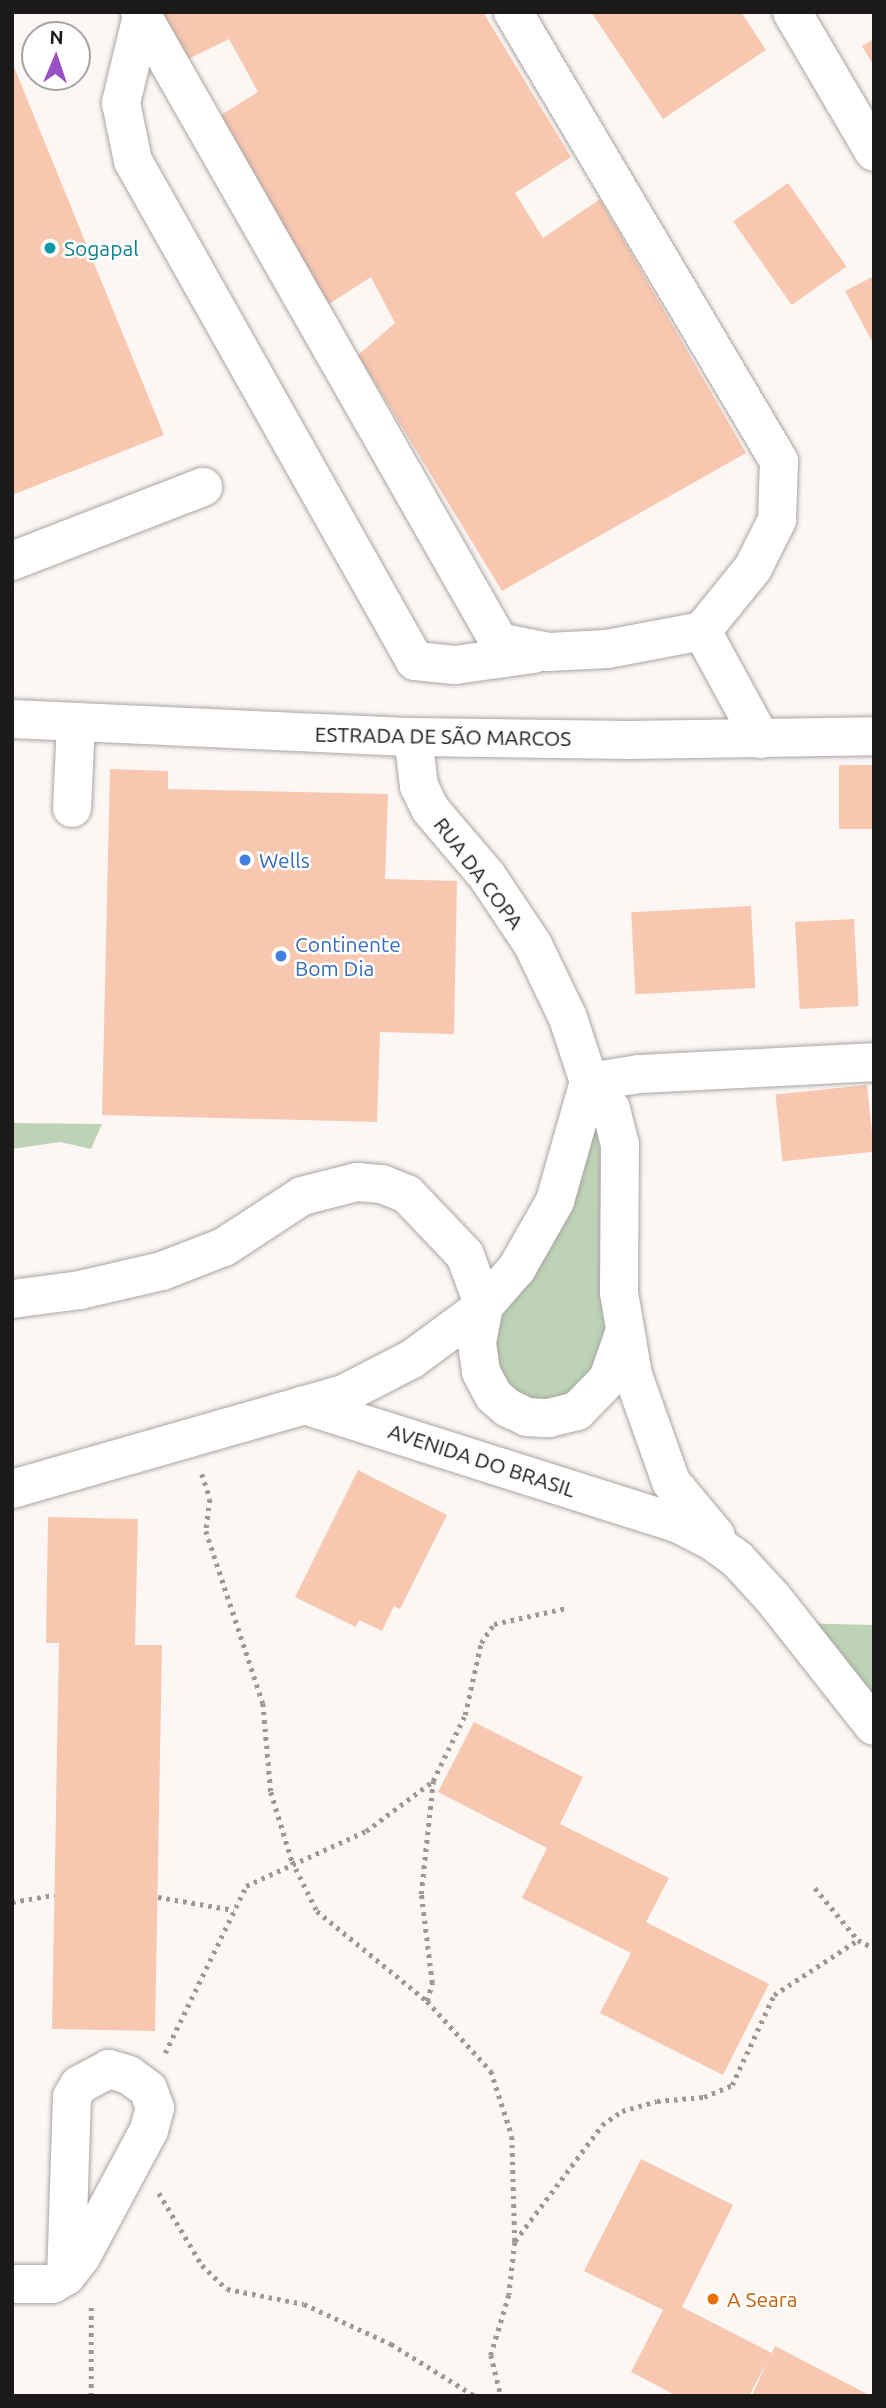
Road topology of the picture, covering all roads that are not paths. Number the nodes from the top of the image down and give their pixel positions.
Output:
1 (513, 12) edge
2 (792, 12) edge
3 (141, 14) edge
4 (874, 152) edge
5 (203, 486) dead end
6 (12, 561) edge
7 (702, 631) junction
8 (548, 652) junction
9 (12, 719) edge
10 (76, 722) junction
11 (874, 736) edge
12 (413, 737) junction
13 (761, 738) junction
14 (72, 808) dead end
15 (874, 1062) edge
16 (589, 1082) junction
17 (12, 1299) edge
18 (484, 1306) junction
19 (623, 1336) junction
20 (303, 1405) junction
21 (12, 1489) edge
22 (737, 1559) junction
23 (874, 1726) edge
24 (66, 2276) junction
25 (12, 2284) edge

1 - 7 street
2 - 4 street
3 - 8 street
3 - 8 street
5 - 6 street
7 - 8 street
7 - 13 street
9 - 10 street, ESTRADA DE SÃO MARCOS
10 - 12 street, ESTRADA DE SÃO MARCOS
10 - 14 street
11 - 13 street, ESTRADA DE SÃO MARCOS
12 - 13 street, ESTRADA DE SÃO MARCOS
12 - 16 street, RUA DA COPA
15 - 16 street
16 - 18 street
16 - 19 street, RUA DA COPA
17 - 18 street
18 - 19 street, RUA DA COPA
18 - 20 street
19 - 22 street, RUA DA COPA
20 - 21 street
20 - 22 street, AVENIDA DO BRASIL
22 - 23 street, AVENIDA DO BRASIL
24 - 24 street
24 - 25 street

